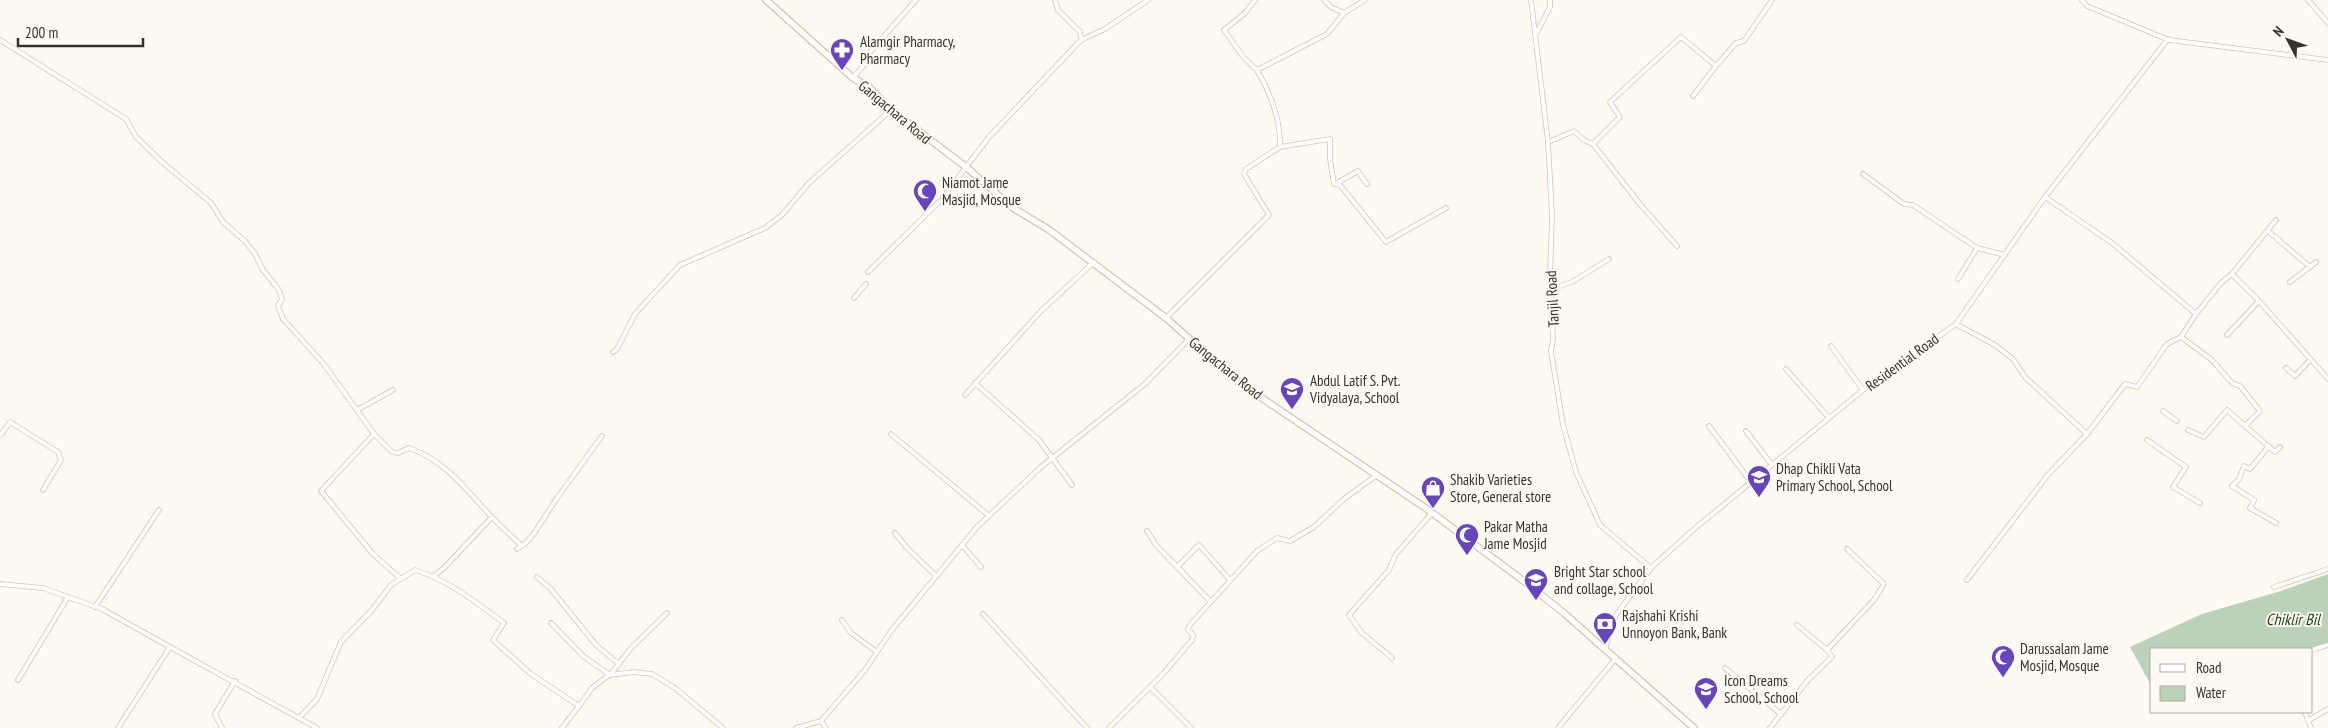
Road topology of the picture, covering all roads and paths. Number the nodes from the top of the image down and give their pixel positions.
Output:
1 (766, 0) edge
2 (916, 0) edge
3 (1055, 0) edge
4 (1148, 0) edge
5 (1255, 0) edge
6 (1324, 0) edge
7 (1365, 0) edge
8 (1531, 0) edge
9 (1550, 0) edge
10 (1772, 0) edge
11 (2082, 0) edge
12 (2308, 0) edge
13 (1344, 13) junction
14 (2328, 23) edge
15 (1535, 35) junction
16 (2168, 39) junction
17 (0, 40) edge
18 (1081, 40) junction
19 (2328, 60) edge
20 (1716, 66) junction
21 (1257, 70) junction
22 (853, 78) junction
23 (1693, 96) dead end
24 (891, 110) junction
25 (1548, 142) junction
26 (1593, 144) junction
27 (1280, 147) junction
28 (966, 167) junction
29 (1863, 174) dead end
30 (1335, 184) junction
31 (1367, 184) dead end
32 (2045, 197) junction
33 (1446, 208) dead end
34 (2276, 220) dead end
35 (2268, 231) junction
36 (1677, 246) dead end
37 (1977, 248) junction
38 (2005, 255) junction
39 (1609, 259) dead end
40 (1094, 262) junction
41 (2316, 262) dead end
42 (2310, 267) junction
43 (868, 272) dead end
44 (2232, 274) junction
45 (1958, 279) dead end
46 (2290, 282) dead end
47 (866, 284) dead end
48 (1550, 289) junction
49 (854, 298) dead end
50 (2259, 301) junction
51 (2196, 314) junction
52 (1166, 318) junction
53 (1956, 324) junction
54 (2227, 335) dead end
55 (2181, 337) junction
56 (1190, 339) junction
57 (1831, 346) dead end
58 (613, 352) dead end
59 (2310, 360) junction
60 (2286, 368) dead end
61 (1786, 369) dead end
62 (2328, 379) edge
63 (976, 383) junction
64 (393, 390) dead end
65 (1863, 390) junction
66 (965, 395) dead end
67 (357, 410) junction
68 (2163, 411) dead end
69 (1830, 418) junction
70 (2177, 422) dead end
71 (1710, 426) dead end
72 (2246, 426) junction
73 (2188, 430) dead end
74 (1746, 431) dead end
75 (374, 434) junction
76 (891, 434) dead end
77 (2087, 434) junction
78 (0, 436) edge
79 (602, 436) dead end
80 (2147, 440) dead end
81 (2269, 446) junction
82 (2280, 447) dead end
83 (1052, 458) junction
84 (1772, 465) junction
85 (1376, 475) junction
86 (1751, 482) junction
87 (1072, 485) dead end
88 (43, 490) dead end
89 (2200, 503) dead end
90 (159, 510) dead end
91 (1432, 513) junction
92 (988, 516) junction
93 (492, 517) junction
94 (2276, 523) dead end
95 (1146, 531) dead end
96 (896, 533) dead end
97 (521, 545) junction
98 (962, 545) junction
99 (517, 549) dead end
100 (1847, 549) dead end
101 (980, 567) dead end
102 (1177, 567) junction
103 (1651, 568) junction
104 (2328, 569) edge
105 (434, 576) junction
106 (936, 576) junction
107 (537, 577) dead end
108 (402, 578) junction
109 (1230, 580) junction
110 (1967, 580) dead end
111 (0, 584) edge
112 (2274, 587) dead end
113 (68, 597) junction
114 (1211, 602) junction
115 (95, 607) junction
116 (667, 613) dead end
117 (983, 614) dead end
118 (842, 620) dead end
119 (551, 623) dead end
120 (1797, 625) dead end
121 (2328, 645) edge
122 (170, 647) junction
123 (1605, 649) junction
124 (1827, 650) junction
125 (2313, 650) edge
126 (877, 652) junction
127 (1392, 658) dead end
128 (1616, 658) junction
129 (619, 664) junction
130 (1725, 668) dead end
131 (18, 680) dead end
132 (235, 681) junction
133 (1150, 687) junction
134 (579, 706) junction
135 (2328, 709) edge
136 (2306, 713) edge
137 (1781, 714) junction
138 (299, 718) junction
139 (2309, 720) junction
140 (821, 721) junction
141 (118, 728) edge
142 (222, 728) edge
143 (317, 728) edge
144 (562, 728) edge
145 (723, 728) edge
146 (796, 728) edge
147 (826, 728) edge
148 (1087, 728) edge
149 (1108, 728) edge
150 (1191, 728) edge
151 (1558, 728) edge
152 (1694, 728) edge
153 (1770, 728) edge
154 (2312, 728) edge

1 - 22 main road, Gangachara Road
2 - 22 street
3 - 18 street
4 - 18 street
5 - 21 street
6 - 13 street
7 - 13 street
8 - 15 street, Tanjil Road
9 - 15 street
10 - 20 street
11 - 16 street
12 - 14 street
13 - 21 street
15 - 25 street, Tanjil Road
16 - 19 street
16 - 32 street, Residential Road
17 - 67 street
18 - 28 street
20 - 23 street
20 - 26 street
21 - 27 street
22 - 24 main road, Gangachara Road
24 - 28 main road, Gangachara Road
24 - 58 street
25 - 26 street
25 - 48 street, Tanjil Road
26 - 36 street
27 - 30 street
27 - 52 street
28 - 40 main road, Gangachara Road
28 - 43 street
29 - 37 street
30 - 31 street
30 - 33 street
32 - 38 street, Residential Road
32 - 51 street
34 - 35 street
35 - 42 street
35 - 44 street
37 - 38 street
37 - 45 street
38 - 53 street, Residential Road
39 - 48 street
40 - 52 main road, Gangachara Road
40 - 63 street
41 - 42 street
42 - 46 street
44 - 50 street
44 - 51 street
47 - 49 street
48 - 103 street, Tanjil Road
50 - 54 street
50 - 59 street
51 - 55 street
52 - 56 main road, Gangachara Road
53 - 65 street, Residential Road
53 - 77 street
55 - 72 street
55 - 77 street
56 - 83 street
56 - 85 main road, Gangachara Road
57 - 65 street
59 - 60 street
59 - 62 street
61 - 69 street
63 - 66 street
63 - 83 street
64 - 67 street
65 - 69 street, Residential Road
67 - 75 street
68 - 70 street
69 - 84 street, Residential Road
71 - 86 street
72 - 73 street
72 - 81 street
74 - 84 street
75 - 93 street
75 - 108 street
76 - 92 street
77 - 110 street
78 - 88 street
79 - 97 street
80 - 89 street
81 - 82 street
81 - 94 street
83 - 87 street
83 - 92 street
84 - 86 street, Residential Road
85 - 91 main road, Gangachara Road
85 - 109 street
86 - 103 street, Residential Road
90 - 115 street
91 - 123 main road, Gangachara Road
91 - 127 street
92 - 98 street
93 - 97 street
93 - 105 street
95 - 102 street
96 - 106 street
97 - 99 street
98 - 101 street
98 - 106 street
100 - 124 street
102 - 109 street
102 - 114 street
103 - 123 street, Residential Road
104 - 112 street
105 - 108 street
105 - 134 street
106 - 126 street
107 - 129 street
108 - 138 street
109 - 114 street
111 - 113 street
113 - 115 street
113 - 131 street
114 - 133 street
115 - 122 street
116 - 129 street
117 - 148 street
118 - 126 street
119 - 129 street
120 - 124 street
121 - 125 street
122 - 132 street
122 - 141 street
123 - 128 main road, Gangachara Road
124 - 137 street
126 - 140 street
128 - 151 street
128 - 152 main road, Gangachara Road
130 - 137 street
132 - 138 street
132 - 142 street
133 - 149 street
133 - 150 street
134 - 144 street
134 - 145 street
135 - 139 street
136 - 139 street
137 - 153 street
138 - 143 street
139 - 154 street
140 - 146 street
140 - 147 street

